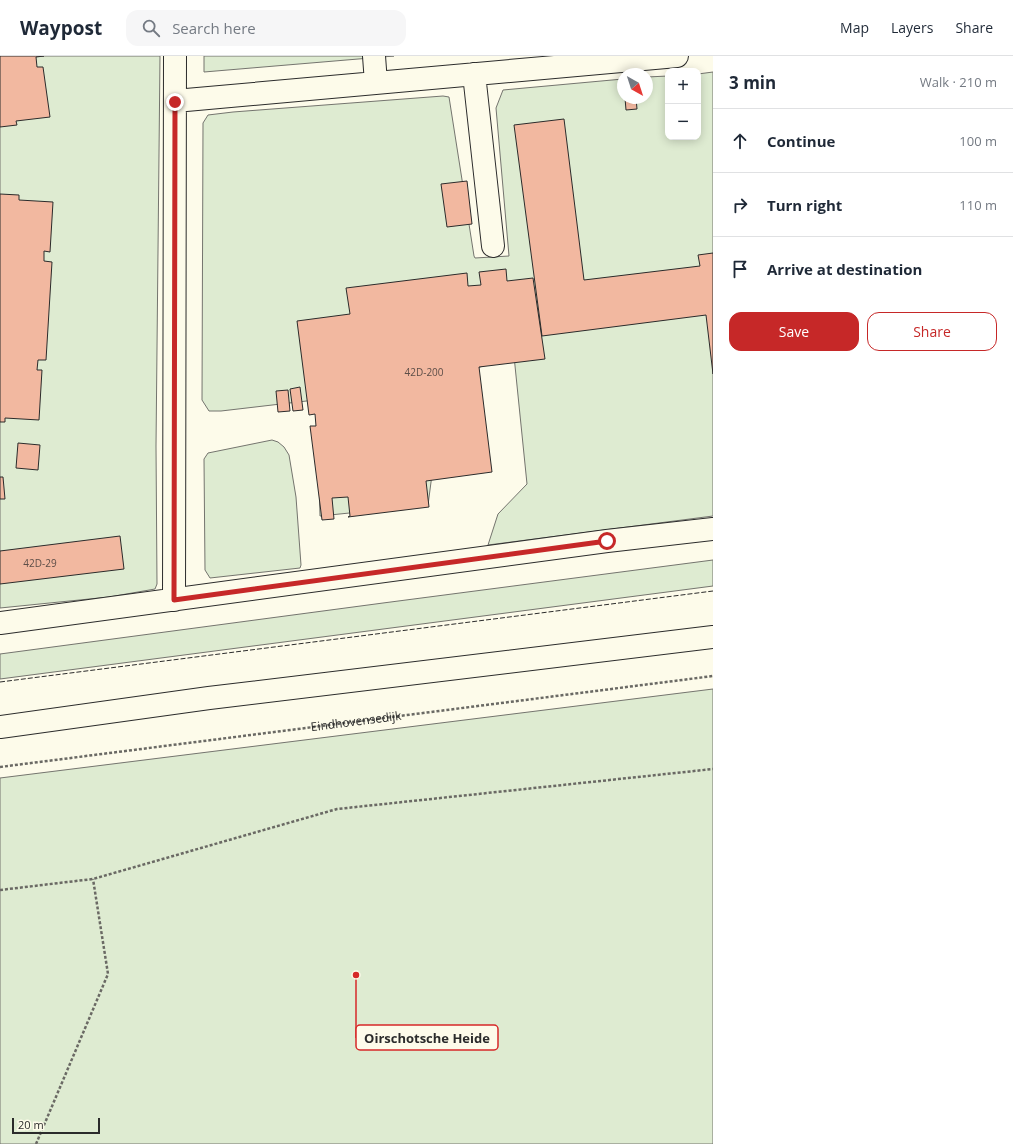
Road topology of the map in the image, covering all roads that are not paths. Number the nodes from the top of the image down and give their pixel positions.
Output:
1 (175, 56) edge
2 (374, 56) edge
3 (677, 56) edge
4 (474, 74) junction
5 (376, 83) junction
6 (175, 102) junction
7 (493, 246) dead end
8 (713, 529) edge
9 (174, 600) junction
10 (0, 623) edge
11 (713, 637) edge
12 (0, 727) edge

1 - 6 street
2 - 5 street
3 - 4 street
4 - 5 street
4 - 7 street
5 - 6 street
6 - 9 street
8 - 9 street
9 - 10 street
11 - 12 street

